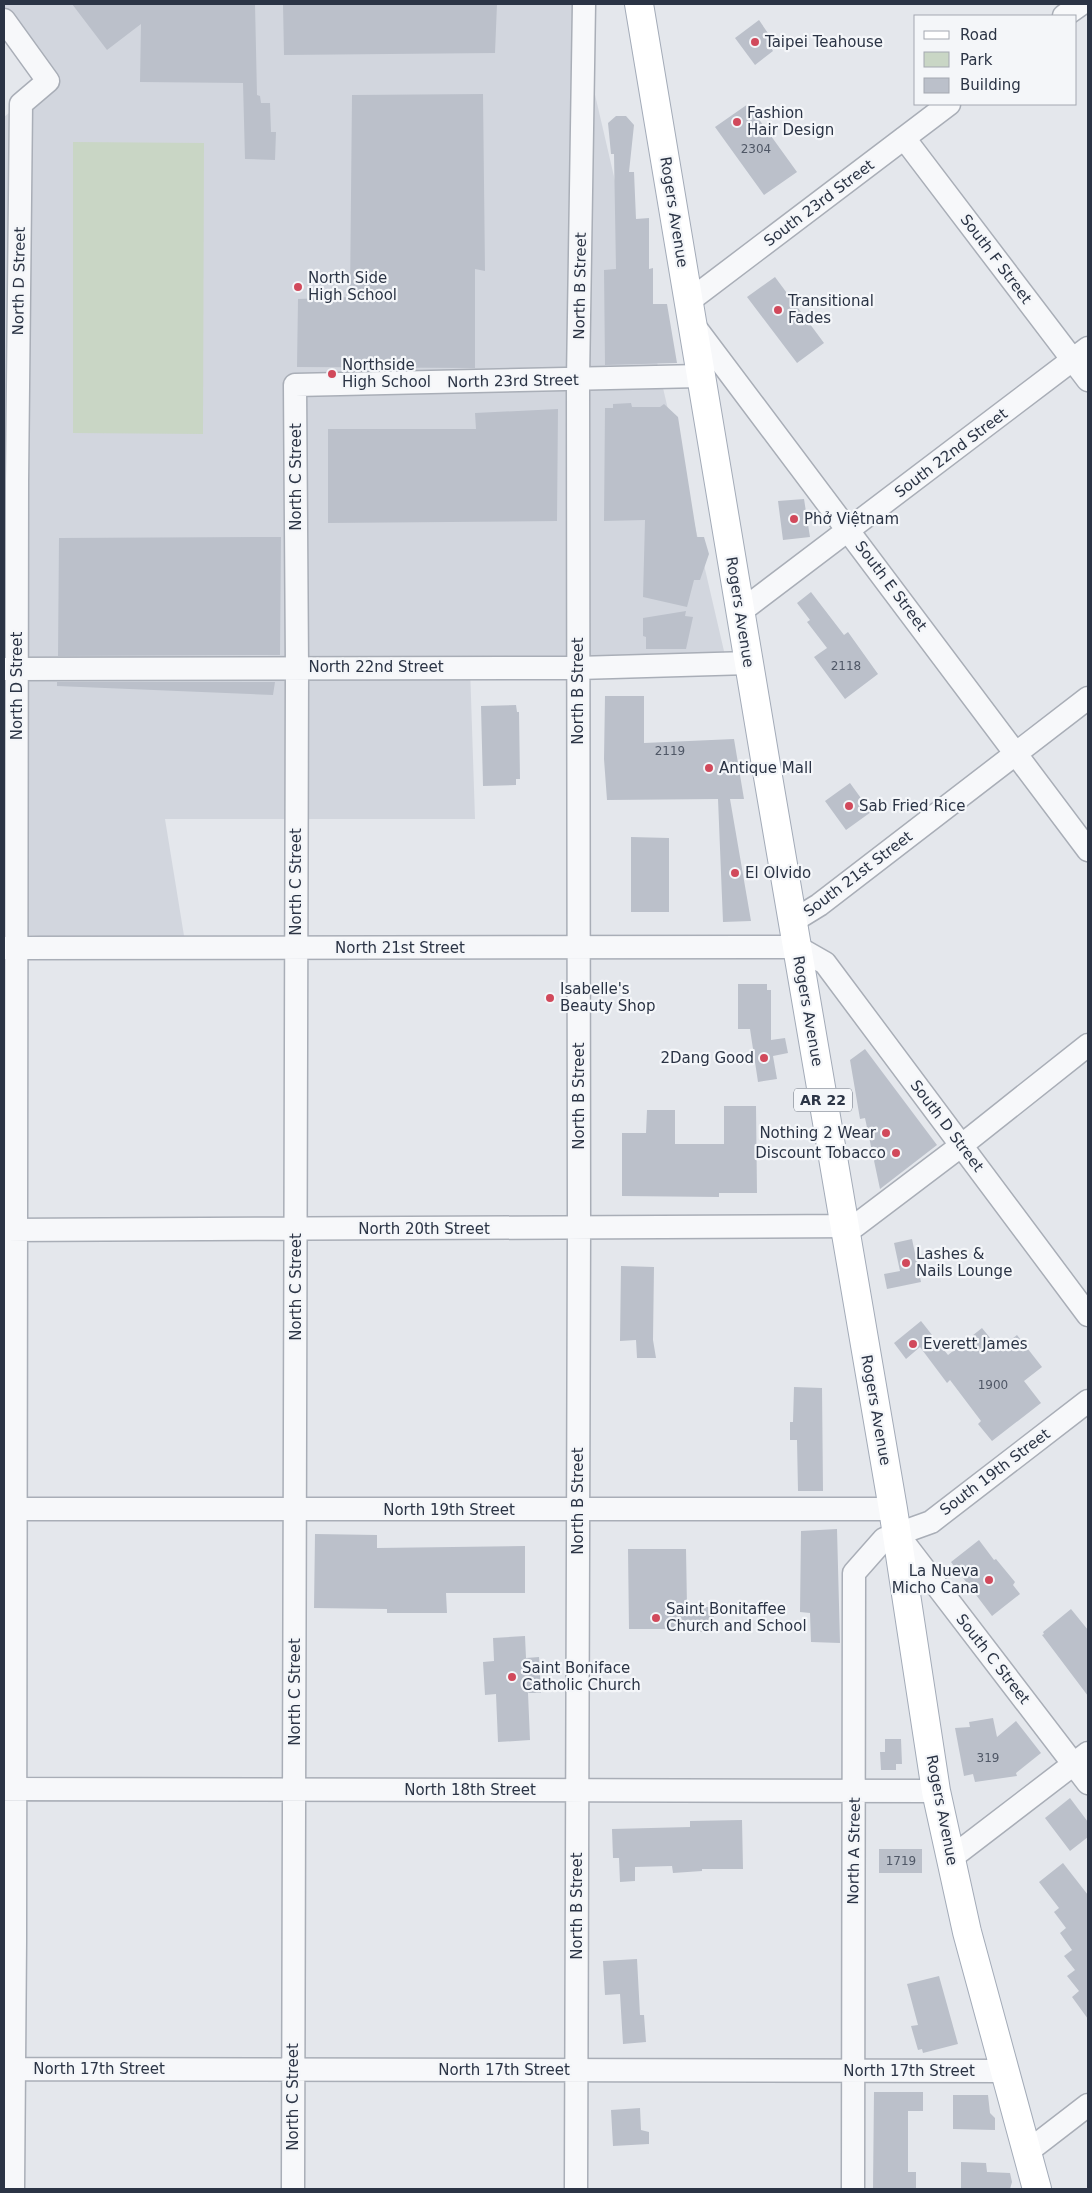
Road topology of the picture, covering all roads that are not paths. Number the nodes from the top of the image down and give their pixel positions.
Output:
1 (584, 4) edge
2 (639, 4) edge
3 (1081, 4) edge
4 (1065, 15) edge
5 (4, 20) edge
6 (948, 105) edge
7 (12, 111) edge
8 (904, 138) junction
9 (691, 312) junction
10 (1081, 354) edge
11 (701, 376) junction
12 (578, 379) junction
13 (1088, 380) edge
14 (295, 385) joint
15 (11, 390) edge
16 (849, 529) junction
17 (740, 612) junction
18 (749, 663) junction
19 (297, 667) junction
20 (578, 668) junction
21 (10, 669) edge
22 (1088, 698) edge
23 (1016, 753) junction
24 (1088, 850) edge
25 (795, 934) junction
26 (10, 948) edge
27 (296, 948) junction
28 (578, 948) junction
29 (1088, 1045) edge
30 (962, 1145) junction
31 (844, 1226) junction
32 (579, 1228) junction
33 (296, 1229) junction
34 (9, 1230) edge
35 (1088, 1315) edge
36 (1088, 1401) edge
37 (9, 1509) edge
38 (295, 1509) junction
39 (578, 1509) junction
40 (895, 1522) junction
41 (1081, 1759) edge
42 (1088, 1783) edge
43 (9, 1789) edge
44 (295, 1789) junction
45 (577, 1790) junction
46 (854, 1791) junction
47 (936, 1791) junction
48 (951, 1858) junction
49 (9, 2068) edge
50 (293, 2070) junction
51 (576, 2070) junction
52 (1005, 2070) junction
53 (854, 2071) junction
54 (1088, 2105) edge
55 (1031, 2169) edge
56 (13, 2189) edge
57 (294, 2189) edge
58 (576, 2189) edge
59 (853, 2189) edge
60 (1049, 2189) edge

1 - 12 street, North B Street
2 - 9 main road, Rogers Avenue / AR 22
3 - 4 street
5 - 7 street, North D Street
6 - 8 street, South 23rd Street
7 - 15 street, North D Street
8 - 9 street, South 23rd Street
8 - 10 street, South F Street
9 - 11 main road, Rogers Avenue / AR 22
9 - 16 street, South E Street
10 - 13 street, South F Street
10 - 16 street, South 22nd Street
11 - 12 street, North 23rd Street
11 - 17 main road, Rogers Avenue / AR 22
12 - 14 street, North 23rd Street
12 - 20 street, North B Street
14 - 19 street, North C Street
15 - 21 street, North D Street
16 - 17 street, South 22nd Street
16 - 23 street, South E Street
17 - 18 main road, Rogers Avenue / AR 22
18 - 20 street, North 22nd Street
18 - 25 main road, Rogers Avenue / AR 22
19 - 20 street, North 22nd Street
19 - 21 street, North 22nd Street
19 - 27 street, North C Street
20 - 28 street, North B Street
21 - 26 street, North D Street
22 - 23 street, South 21st Street
23 - 24 street, South E Street
23 - 25 street, South 21st Street
25 - 28 street, North 21st Street
25 - 30 street, South D Street
25 - 31 main road, Rogers Avenue / AR 22
26 - 27 street, North 21st Street
26 - 34 street, North D Street
27 - 28 street, North 21st Street
27 - 33 street, North C Street
28 - 32 street, North B Street
29 - 30 street
30 - 31 street
30 - 35 street, South D Street
31 - 32 street, North 20th Street
31 - 40 main road, Rogers Avenue / AR 22
32 - 33 street, North 20th Street
32 - 39 street, North B Street
33 - 34 street, North 20th Street
33 - 38 street, North C Street
34 - 37 street, North D Street
36 - 40 street, South 19th Street
37 - 38 street, North 19th Street
37 - 43 street, North D Street
38 - 39 street, North 19th Street
38 - 44 street, North C Street
39 - 40 street, North 19th Street
39 - 45 street, North B Street
40 - 41 street, South C Street
40 - 46 street, North A Street
40 - 47 main road, Rogers Avenue / AR 22
41 - 42 street, South C Street
41 - 48 street
43 - 44 street, North 18th Street
43 - 49 street, North D Street
44 - 45 street, North 18th Street
44 - 50 street, North C Street
45 - 46 street, North 18th Street
45 - 51 street, North B Street
46 - 47 street, North 18th Street
46 - 53 street, North A Street
47 - 48 main road, Rogers Avenue / AR 22
48 - 52 main road, Rogers Avenue / AR 22
49 - 50 street, North 17th Street
49 - 56 street, North D Street
50 - 51 street, North 17th Street
50 - 57 street, North C Street
51 - 53 street, North 17th Street
51 - 58 street, North B Street
52 - 53 street, North 17th Street
52 - 55 main road, Rogers Avenue / AR 22
53 - 59 street, North A Street
54 - 55 street
55 - 60 street

